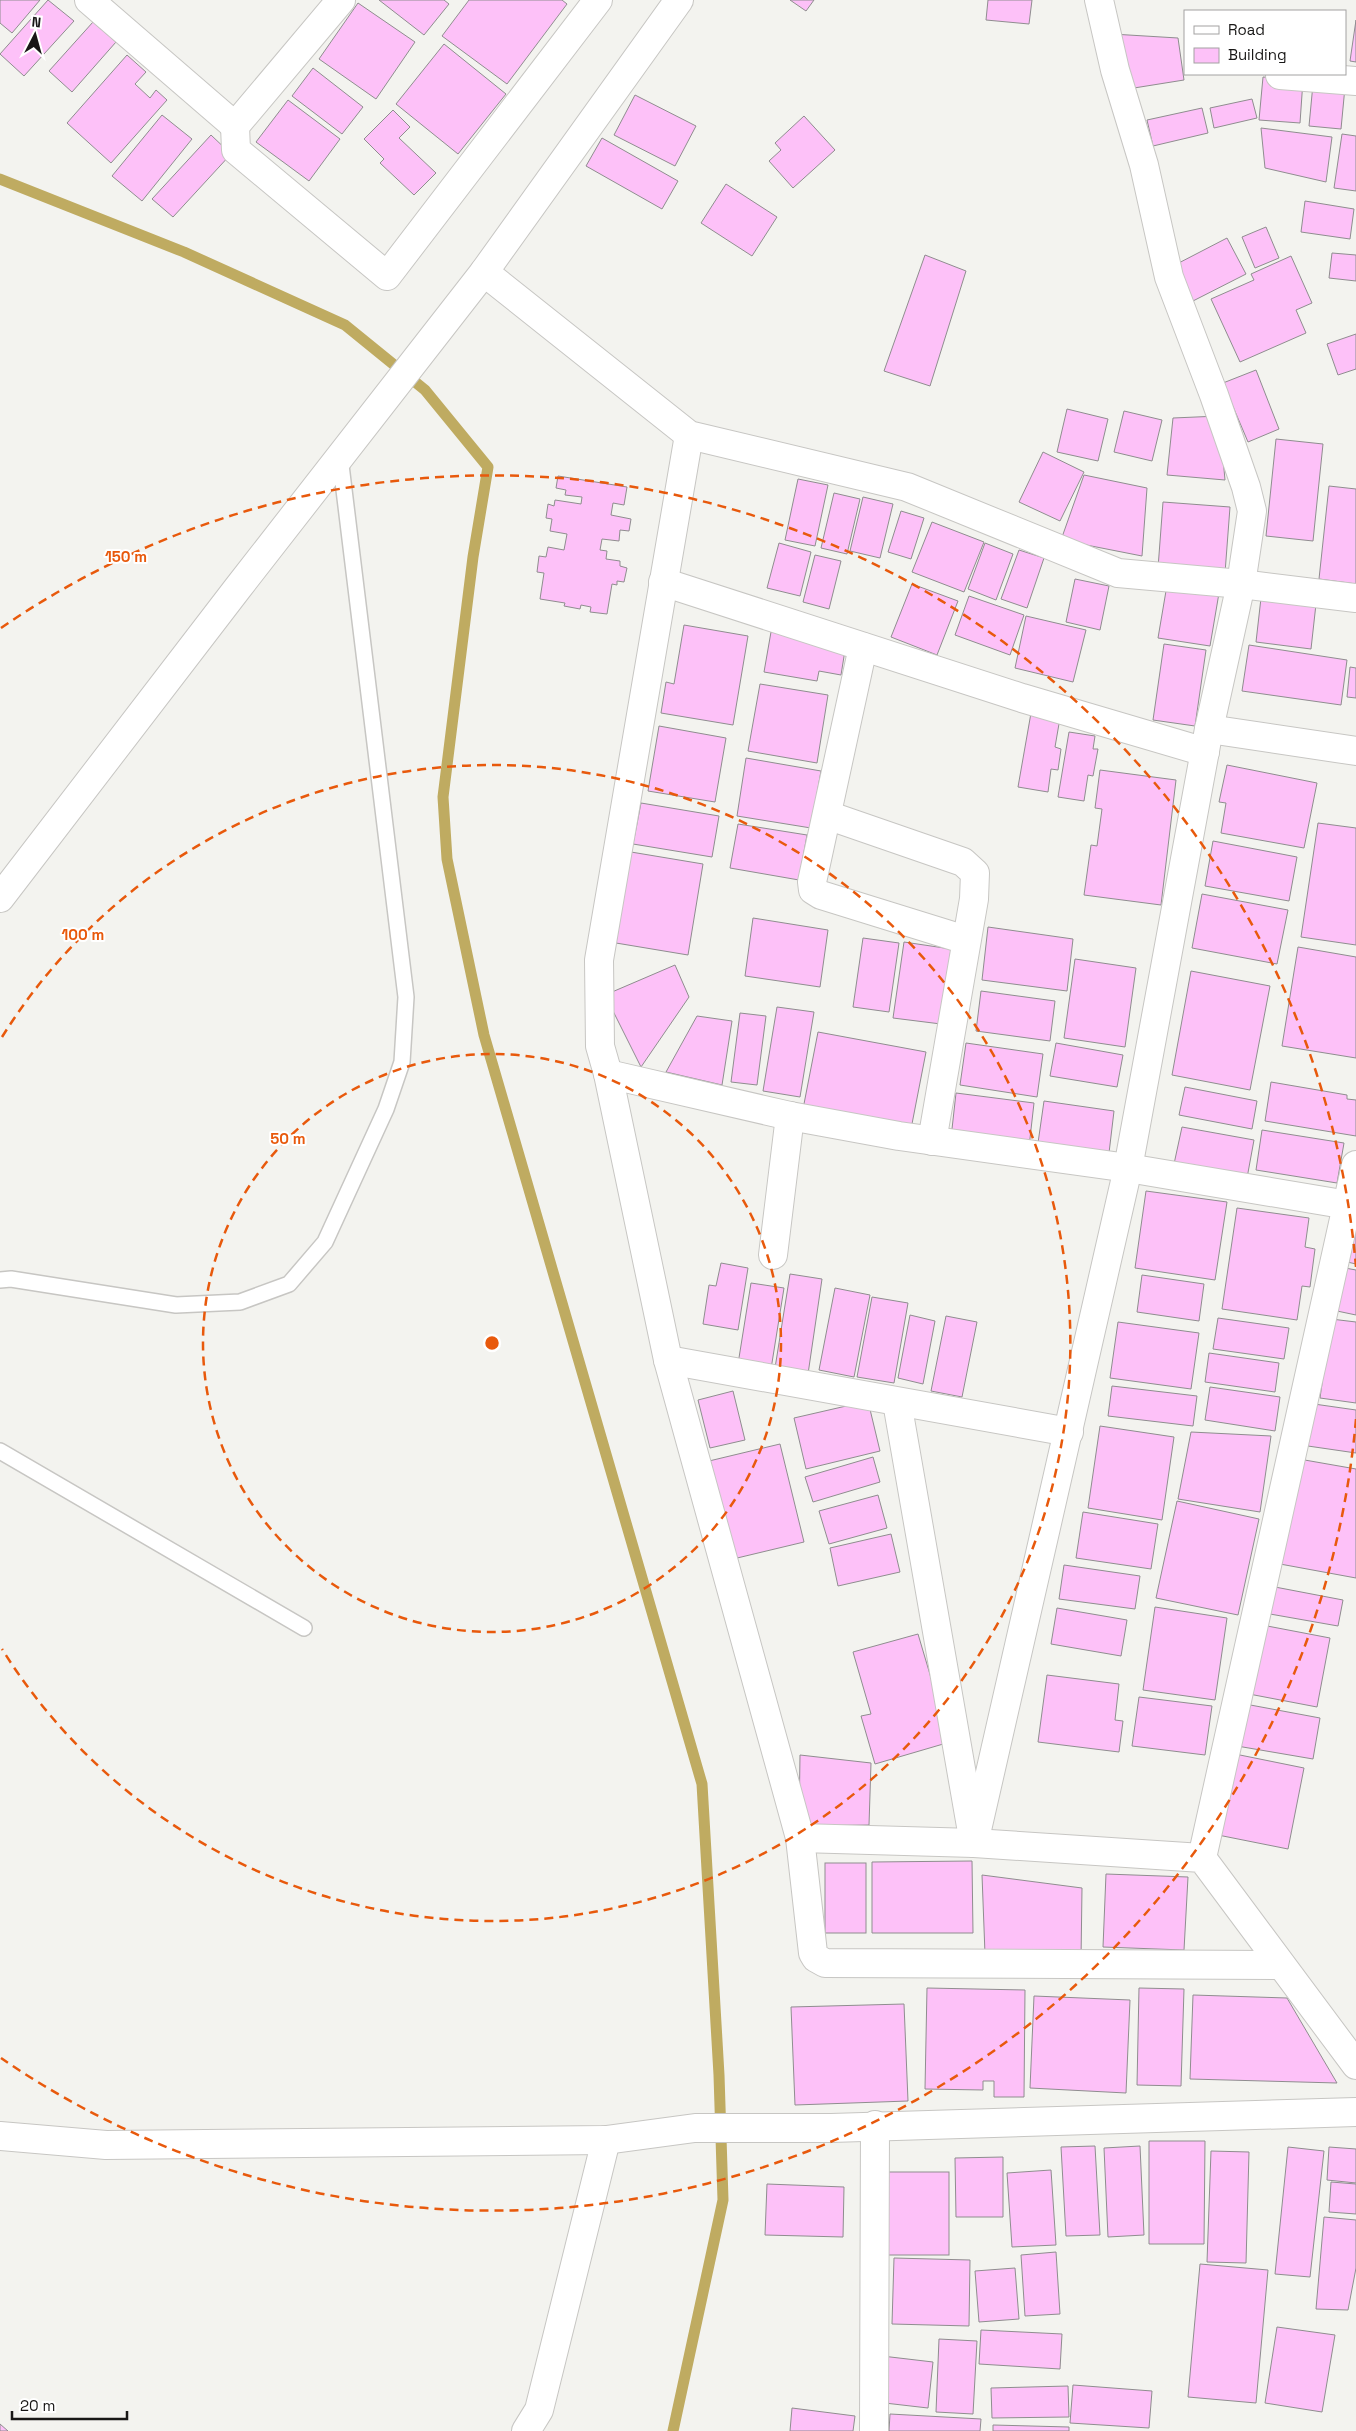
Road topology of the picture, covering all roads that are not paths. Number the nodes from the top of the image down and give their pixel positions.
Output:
1 (89, 0) edge
2 (598, 0) edge
3 (679, 0) edge
4 (1099, 0) edge
5 (336, 1) edge
6 (1291, 75) edge
7 (1356, 81) edge
8 (235, 126) junction
9 (484, 272) junction
10 (689, 435) junction
11 (340, 456) junction
12 (663, 582) junction
13 (1241, 584) junction
14 (1356, 598) edge
15 (863, 647) junction
16 (1207, 740) junction
17 (1356, 751) edge
18 (827, 815) junction
19 (0, 898) edge
20 (966, 940) junction
21 (608, 1074) junction
22 (790, 1116) junction
23 (932, 1141) junction
24 (1356, 1165) edge
25 (1128, 1168) junction
26 (1348, 1205) junction
27 (773, 1255) dead end
28 (0, 1280) edge
29 (668, 1360) junction
30 (897, 1402) junction
31 (1069, 1432) junction
32 (0, 1451) edge
33 (304, 1628) dead end
34 (800, 1838) junction
35 (974, 1843) junction
36 (1202, 1858) junction
37 (1281, 1965) junction
38 (1356, 2065) edge
39 (1356, 2112) edge
40 (875, 2125) junction
41 (0, 2136) edge
42 (606, 2140) junction
43 (526, 2431) edge
44 (874, 2431) edge

1 - 8 street
2 - 8 street
3 - 9 street
4 - 13 street
5 - 8 street
6 - 7 street
9 - 10 street
9 - 11 street
10 - 12 street
10 - 13 street
11 - 19 street
11 - 28 lane
12 - 15 street
12 - 21 street
13 - 14 street
13 - 16 street
15 - 16 street
15 - 18 street
16 - 17 street
16 - 25 street
18 - 20 street
18 - 20 street
20 - 23 street
21 - 22 street
21 - 29 street
22 - 23 street
22 - 27 street
23 - 25 street
24 - 26 street
25 - 26 street
25 - 31 street
26 - 36 street
29 - 30 street
29 - 34 street
30 - 31 street
30 - 35 street
31 - 35 street
32 - 33 lane
34 - 35 street
34 - 37 street
35 - 36 street
36 - 37 street
37 - 38 street
39 - 40 street
40 - 42 street
40 - 44 street
41 - 42 street
42 - 43 street

